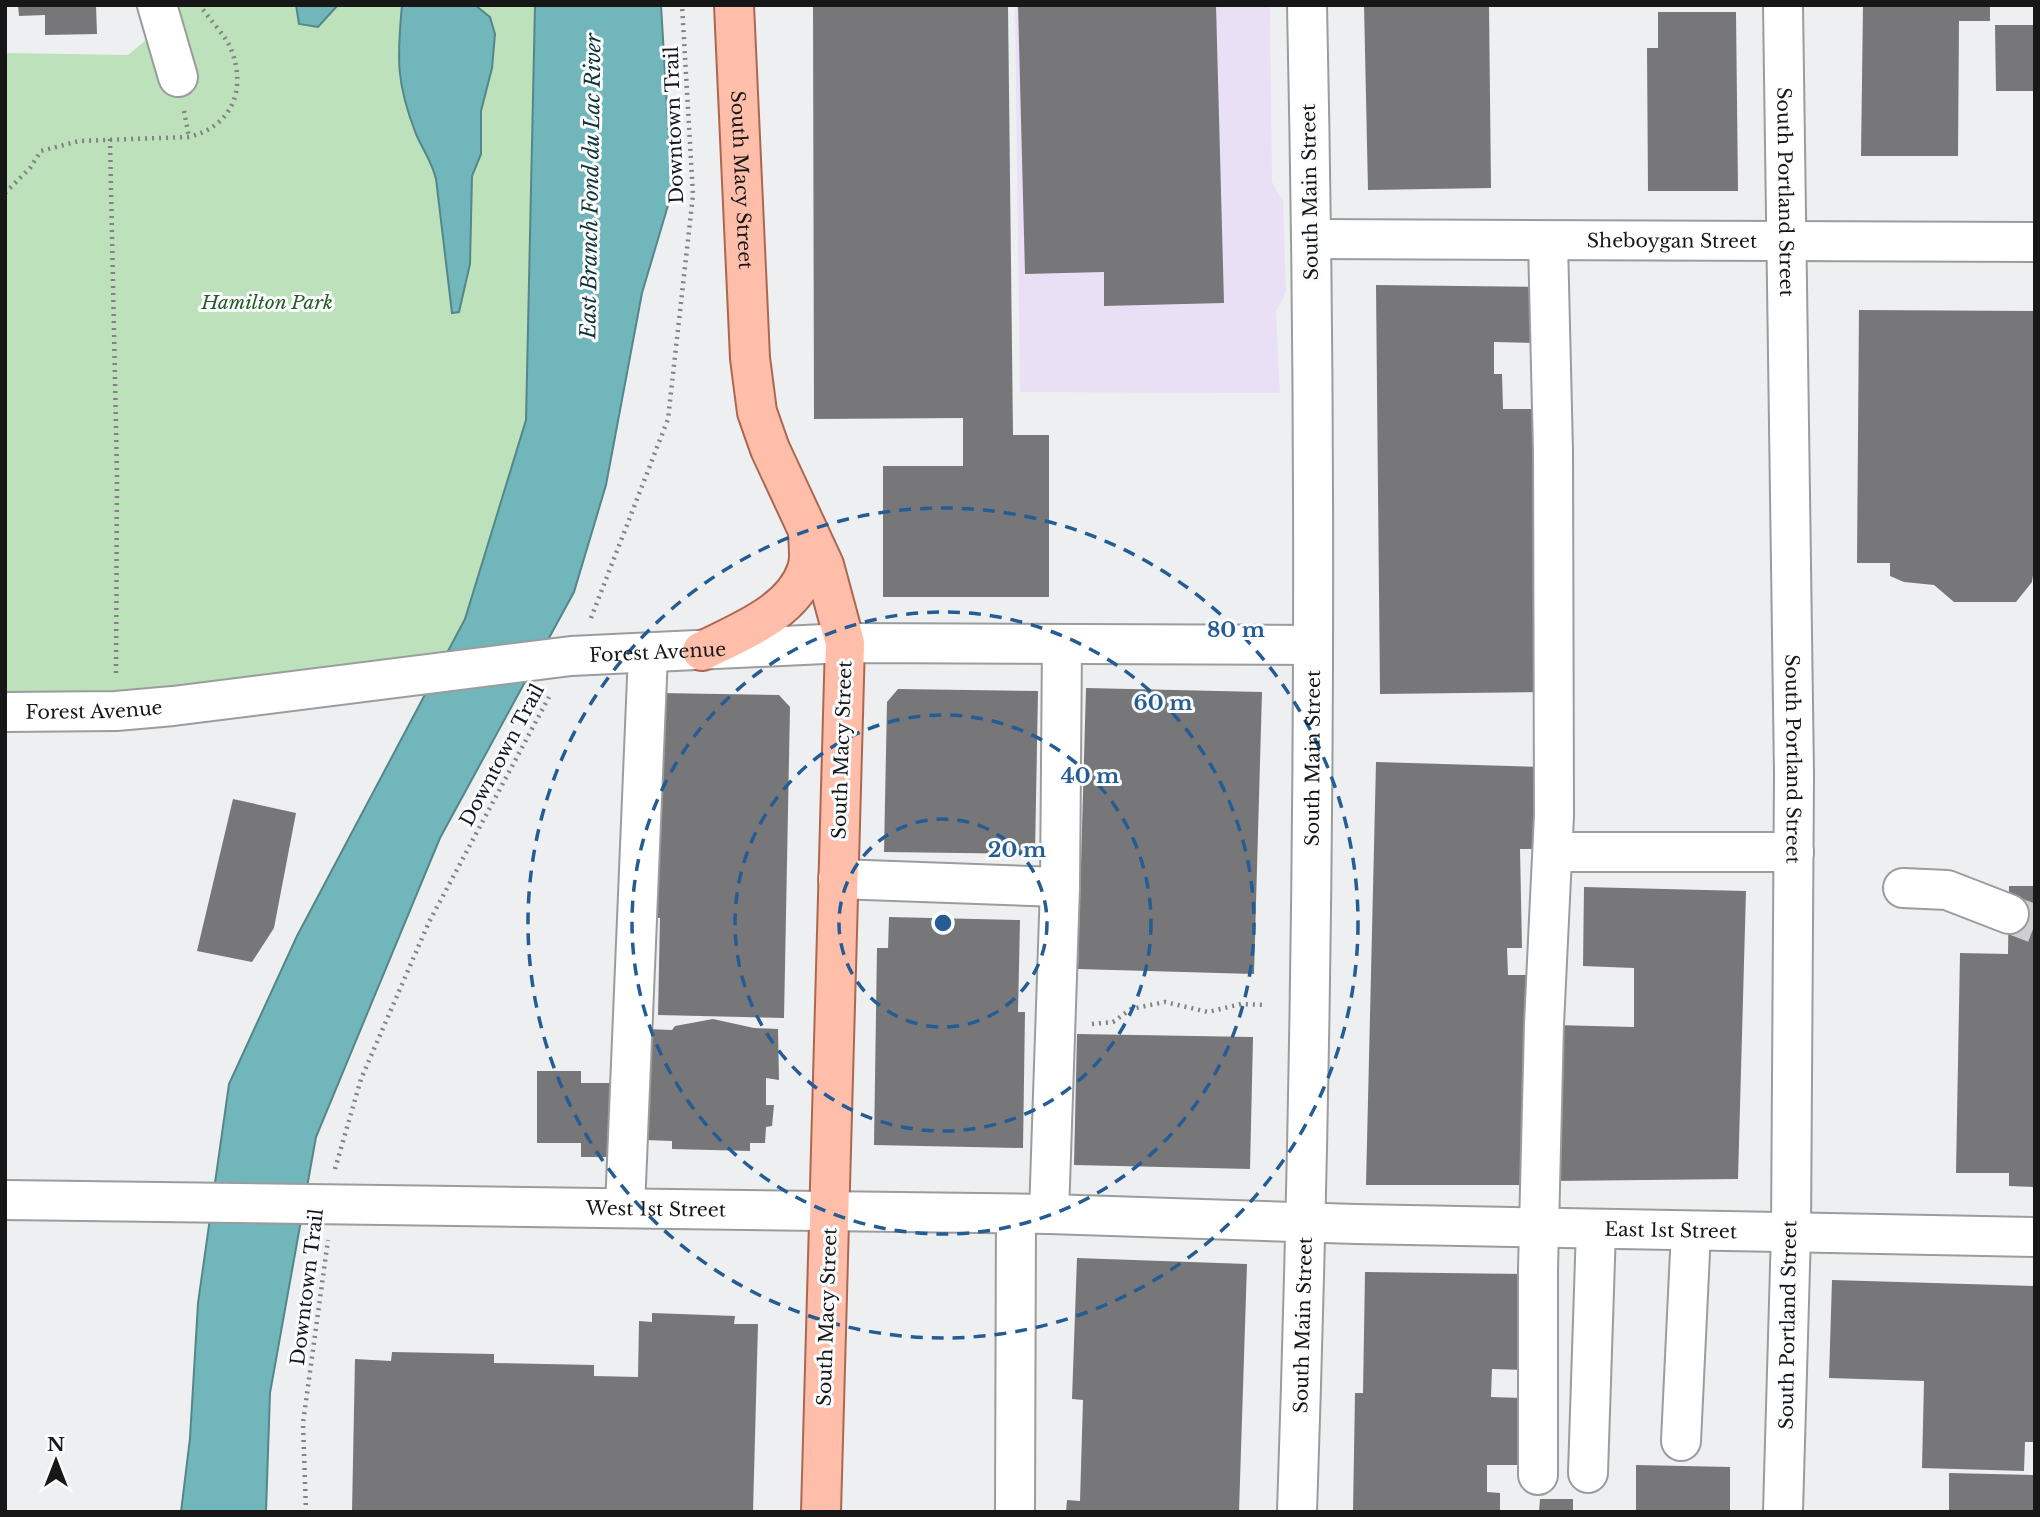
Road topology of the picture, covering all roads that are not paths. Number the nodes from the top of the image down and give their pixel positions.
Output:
1 (157, 5) edge
2 (734, 5) edge
3 (1307, 5) edge
4 (1783, 5) edge
5 (178, 77) dead end
6 (1312, 239) junction
7 (1548, 242) junction
8 (1786, 242) junction
9 (2035, 242) edge
10 (807, 525) junction
11 (845, 643) junction
12 (1062, 644) junction
13 (1313, 645) junction
14 (702, 652) junction
15 (648, 654) junction
16 (5, 712) edge
17 (1553, 852) junction
18 (1794, 852) junction
19 (838, 879) junction
20 (1060, 887) junction
21 (1903, 888) dead end
22 (2009, 914) tunnel mouth
23 (5, 1200) edge
24 (625, 1208) junction
25 (831, 1211) junction
26 (1033, 1214) junction
27 (1307, 1223) junction
28 (1541, 1228) junction
29 (1595, 1229) junction
30 (1691, 1231) junction
31 (1791, 1232) junction
32 (2035, 1237) edge
33 (1681, 1441) dead end
34 (1588, 1473) dead end
35 (1538, 1475) dead end
36 (821, 1512) edge
37 (1015, 1512) edge
38 (1297, 1512) edge
39 (1783, 1512) edge

1 - 5 street
2 - 10 main road, South Macy Street
3 - 6 street, South Main Street
4 - 8 street, South Portland Street
6 - 7 street, Sheboygan Street
6 - 13 street, South Main Street
7 - 8 street, Sheboygan Street
7 - 17 street
8 - 9 street, Sheboygan Street
8 - 18 street, South Portland Street
10 - 11 main road, South Macy Street
10 - 14 main road
11 - 12 street, Forest Avenue
11 - 14 street, Forest Avenue
11 - 19 main road, South Macy Street
12 - 13 street, Forest Avenue
12 - 20 street
13 - 27 street, South Main Street
14 - 15 street, Forest Avenue
15 - 16 street, Forest Avenue
15 - 24 street
17 - 18 street
17 - 28 street
18 - 31 street, South Portland Street
19 - 20 street
19 - 25 main road, South Macy Street
20 - 26 street
21 - 22 street
23 - 24 street, West 1st Street
24 - 25 street, West 1st Street
25 - 26 street, West 1st Street
25 - 36 main road, South Macy Street
26 - 27 street, West 1st Street
26 - 37 street
27 - 28 street, East 1st Street
27 - 38 street, South Main Street
28 - 29 street, East 1st Street
28 - 35 street
29 - 30 street, East 1st Street
29 - 34 street
30 - 31 street, East 1st Street
30 - 33 street
31 - 32 street, East 1st Street
31 - 39 street, South Portland Street

